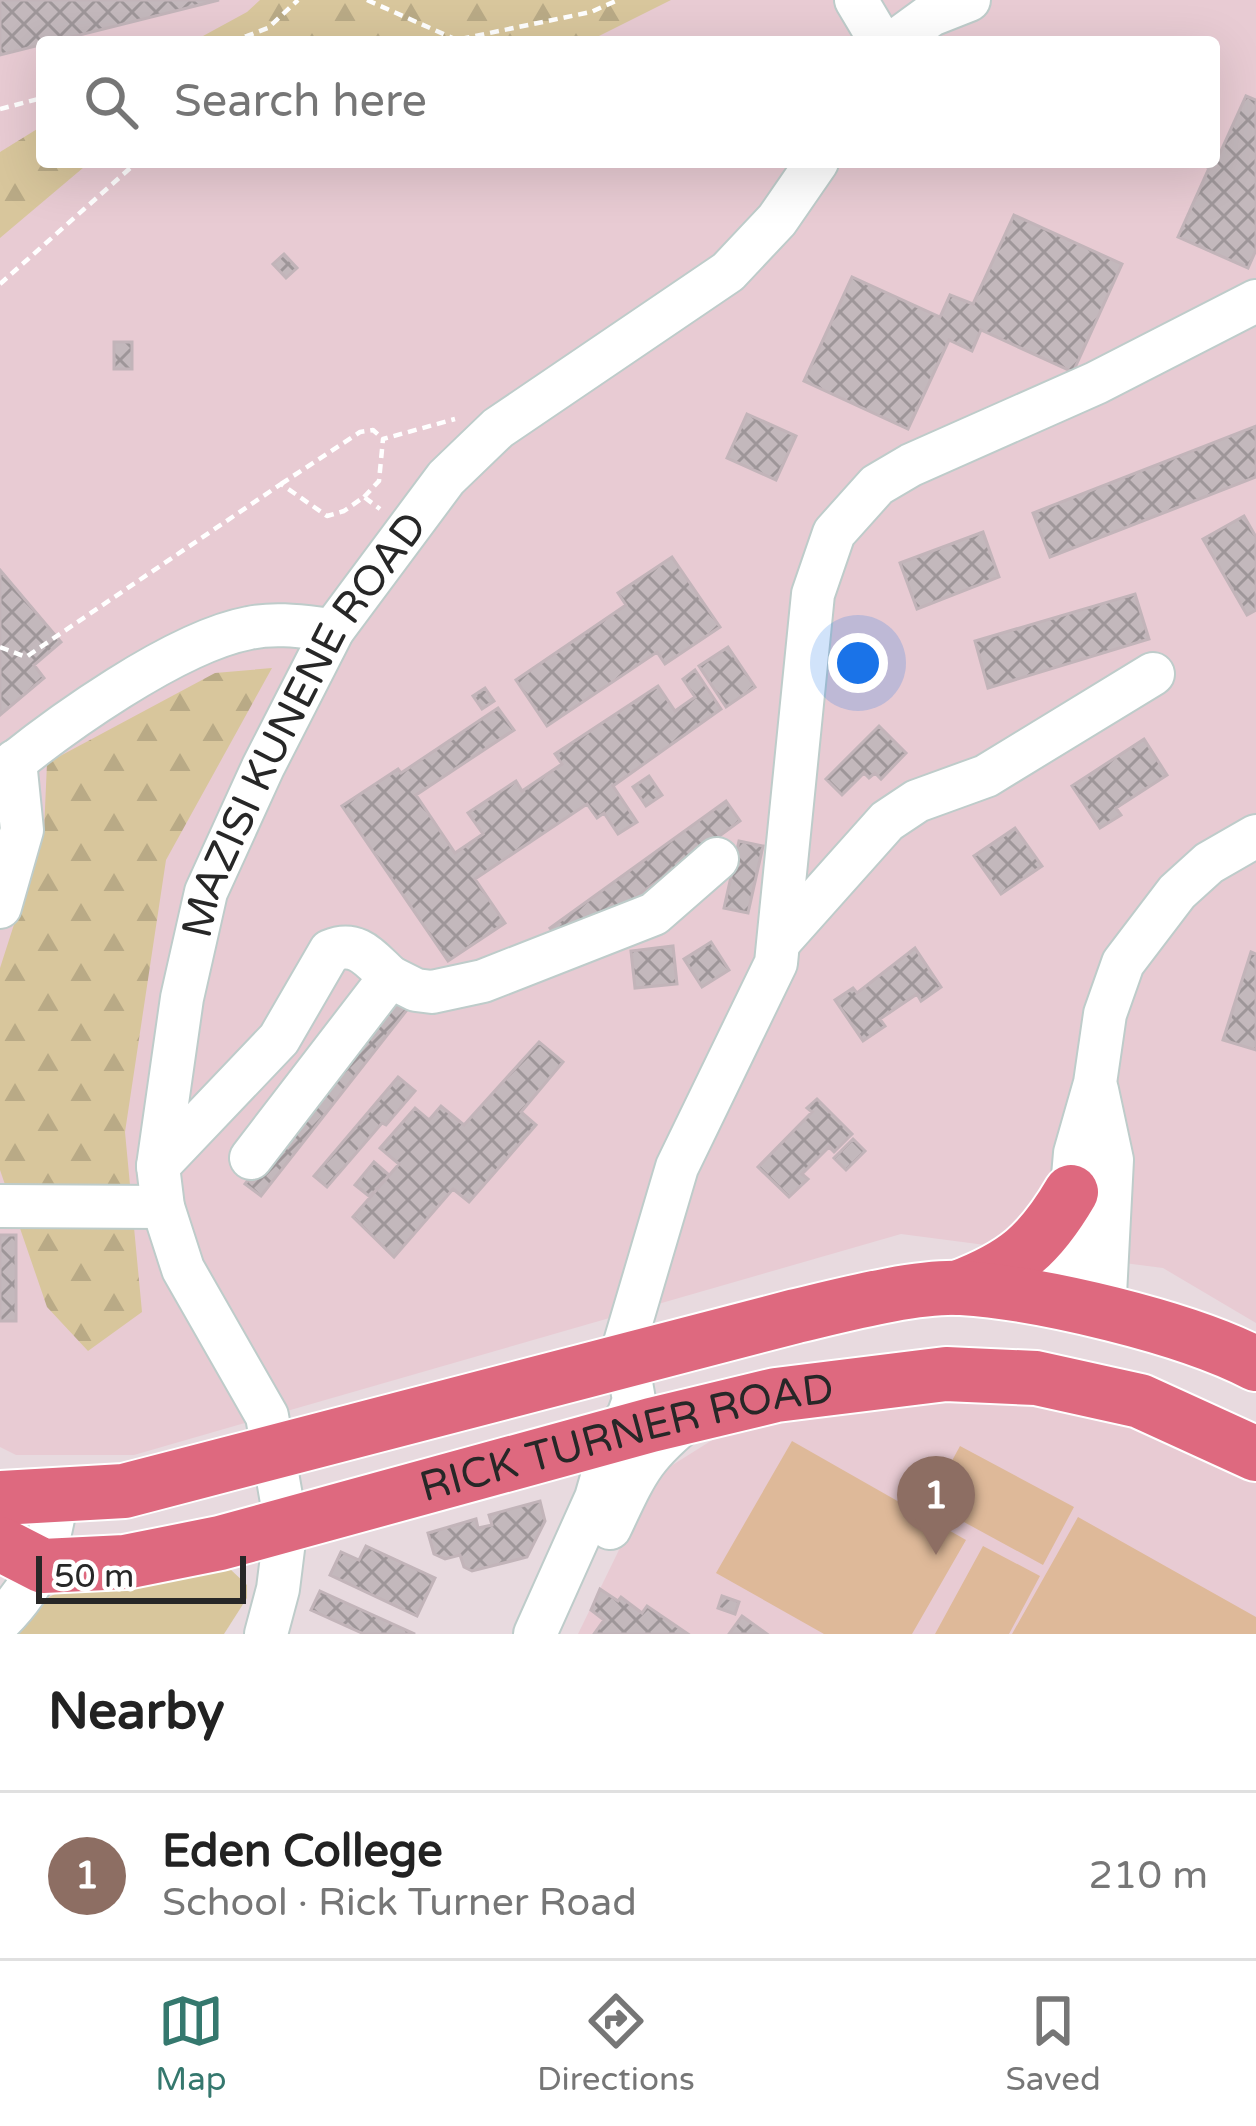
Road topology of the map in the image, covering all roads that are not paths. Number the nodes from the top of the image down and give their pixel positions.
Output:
1 (856, 0) edge
2 (968, 0) edge
3 (877, 36) edge
4 (902, 36) edge
5 (813, 168) edge
6 (1256, 301) edge
7 (333, 630) junction
8 (1153, 674) dead end
9 (8, 768) edge
10 (1256, 836) edge
11 (717, 859) dead end
12 (0, 907) edge
13 (779, 942) junction
14 (390, 977) junction
15 (1095, 1083) junction
16 (251, 1158) dead end
17 (160, 1186) junction
18 (1071, 1192) junction
19 (0, 1206) edge
20 (957, 1288) junction
21 (1079, 1320) junction
22 (619, 1363) junction
23 (1256, 1364) edge
24 (982, 1373) junction
25 (693, 1415) junction
26 (1208, 1430) junction
27 (614, 1436) junction
28 (274, 1449) junction
29 (1256, 1454) edge
30 (0, 1498) edge
31 (57, 1498) junction
32 (286, 1525) junction
33 (21, 1555) edge
34 (0, 1621) edge
35 (266, 1634) edge
36 (535, 1634) edge
37 (559, 1634) edge

1 - 3 street
2 - 4 street
5 - 7 street, MAZISI KUNENE ROAD
6 - 13 street
7 - 9 street
7 - 17 street, MAZISI KUNENE ROAD
8 - 13 street
9 - 12 street
10 - 15 street
11 - 14 street
13 - 22 street
14 - 16 street
14 - 17 street
15 - 18 street
15 - 21 street
17 - 19 street
17 - 28 street, MAZISI KUNENE ROAD
18 - 20 main road
18 - 21 street
20 - 21 main road, RICK TURNER ROAD
20 - 22 main road, RICK TURNER ROAD
21 - 23 main road, RICK TURNER ROAD
21 - 24 main road
21 - 26 main road
22 - 27 street
22 - 28 main road, RICK TURNER ROAD
24 - 25 main road, RICK TURNER ROAD
24 - 26 main road, RICK TURNER ROAD
25 - 27 main road, RICK TURNER ROAD
25 - 37 street
26 - 29 main road, RICK TURNER ROAD
27 - 32 main road, RICK TURNER ROAD
27 - 36 street
28 - 31 main road, RICK TURNER ROAD
28 - 32 street, MAZISI KUNENE ROAD
30 - 31 main road, RICK TURNER ROAD
31 - 33 street
32 - 33 main road, RICK TURNER ROAD
32 - 35 street, MAZISI KUNENE ROAD
33 - 34 street

